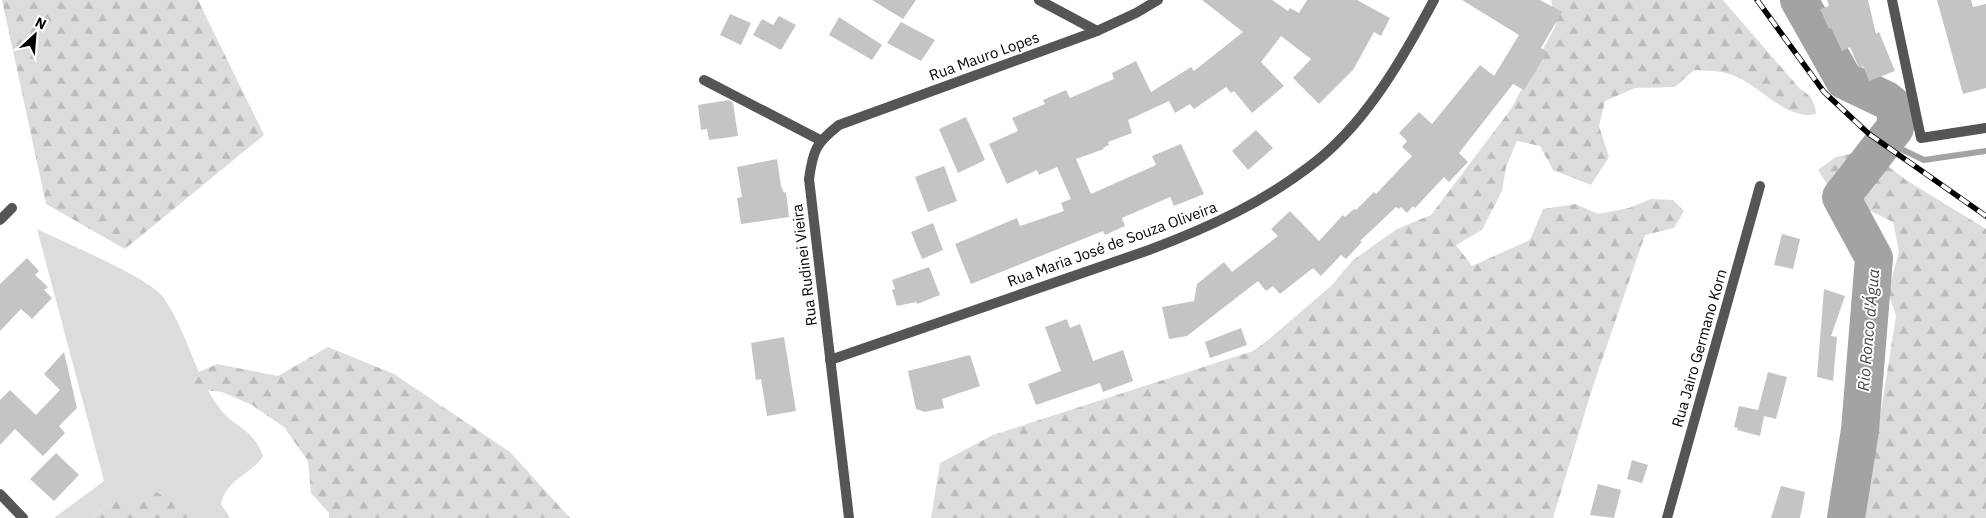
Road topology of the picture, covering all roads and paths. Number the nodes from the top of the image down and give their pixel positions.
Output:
1 (1039, 0) edge
2 (1158, 0) edge
3 (1434, 0) edge
4 (1892, 0) edge
5 (1097, 30) junction
6 (704, 80) dead end
7 (1986, 128) edge
8 (820, 140) junction
9 (1760, 186) dead end
10 (12, 208) dead end
11 (0, 220) edge
12 (830, 360) junction
13 (0, 494) edge
14 (23, 518) edge
15 (849, 518) edge
16 (1667, 518) edge

1 - 5 street
2 - 5 street, Rua Mauro Lopes
3 - 12 street, Rua Maria José de Souza Oliveira
4 - 7 street
5 - 8 street, Rua Mauro Lopes
6 - 8 street
8 - 12 street, Rua Rudinei Vieira
9 - 16 street, Rua Jairo Germano Korn
10 - 11 street
12 - 15 street, Rua Rudinei Vieira
13 - 14 street

